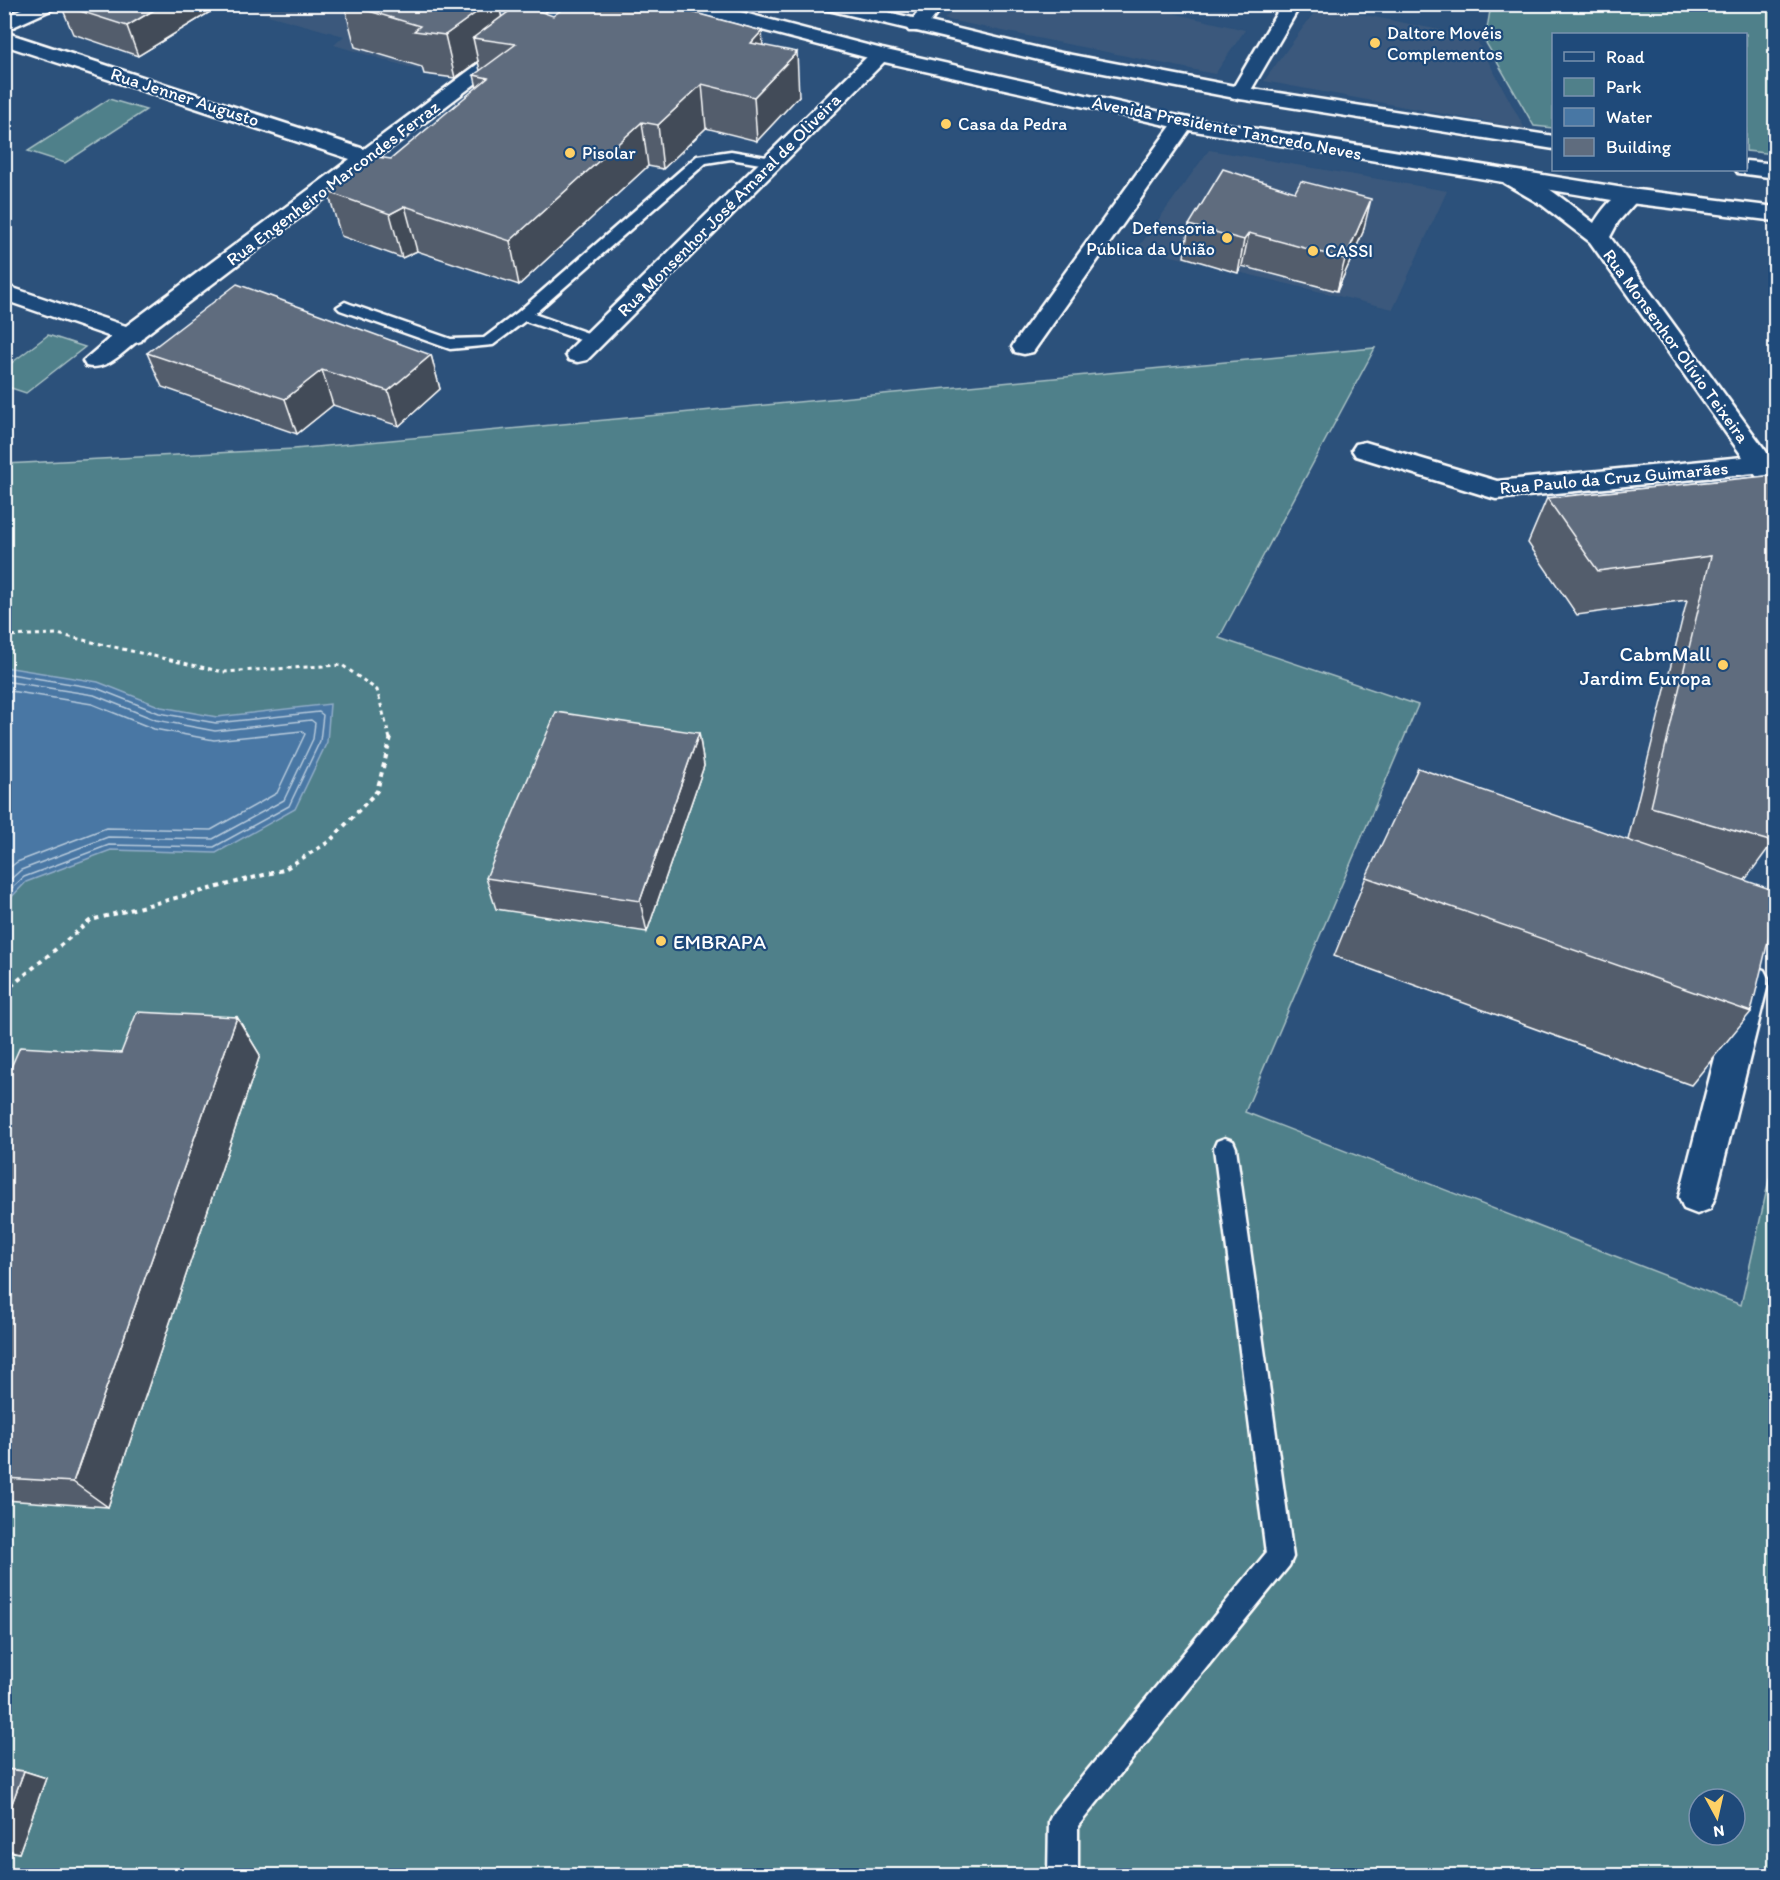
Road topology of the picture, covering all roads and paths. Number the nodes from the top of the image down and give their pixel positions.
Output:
1 (48, 4) edge
2 (571, 4) edge
3 (685, 4) edge
4 (827, 4) edge
5 (936, 4) edge
6 (1292, 4) edge
7 (6, 26) edge
8 (916, 27) junction
9 (880, 55) junction
10 (1240, 93) junction
11 (1183, 123) junction
12 (1552, 143) edge
13 (366, 157) junction
14 (772, 162) junction
15 (1747, 168) edge
16 (1776, 171) edge
17 (1512, 178) junction
18 (1630, 196) junction
19 (1776, 214) edge
20 (1598, 237) junction
21 (4, 292) edge
22 (345, 307) dead end
23 (522, 315) junction
24 (132, 336) junction
25 (586, 347) joint
26 (1024, 347) dead end
27 (95, 362) dead end
28 (1365, 450) dead end
29 (1760, 464) junction
30 (1776, 485) edge
31 (4, 636) edge
32 (1761, 946) edge
33 (4, 992) edge
34 (1225, 1148) dead end
35 (1697, 1197) dead end
36 (1063, 1875) edge

1 - 7 street
2 - 13 street, Rua Engenheiro Marcondes Ferraz
3 - 9 street, Avenida Presidente Tancredo Neves
4 - 8 street, Avenida Presidente Tancredo Neves
5 - 8 street
6 - 10 street
7 - 13 street, Rua Jenner Augusto
8 - 10 street, Avenida Presidente Tancredo Neves
9 - 11 street, Avenida Presidente Tancredo Neves
9 - 14 street, Rua Monsenhor José Amaral de Oliveira
10 - 12 street, Avenida Presidente Tancredo Neves
11 - 17 street, Avenida Presidente Tancredo Neves
11 - 26 street
13 - 24 street, Rua Engenheiro Marcondes Ferraz
14 - 23 lane
14 - 25 street, Rua Monsenhor José Amaral de Oliveira
15 - 16 street
17 - 18 street, Avenida Presidente Tancredo Neves
17 - 20 street, Rua Monsenhor Olívio Teixeira
18 - 19 street, Avenida Presidente Tancredo Neves
18 - 20 street, Rua Monsenhor Olívio Teixeira
20 - 29 street, Rua Monsenhor Olívio Teixeira
21 - 24 street
22 - 23 lane
23 - 25 lane
24 - 27 street, Rua Engenheiro Marcondes Ferraz
28 - 29 street, Rua Paulo da Cruz Guimarães
29 - 30 street, Rua Monsenhor Olívio Teixeira
31 - 33 path
32 - 35 street
34 - 36 lane

